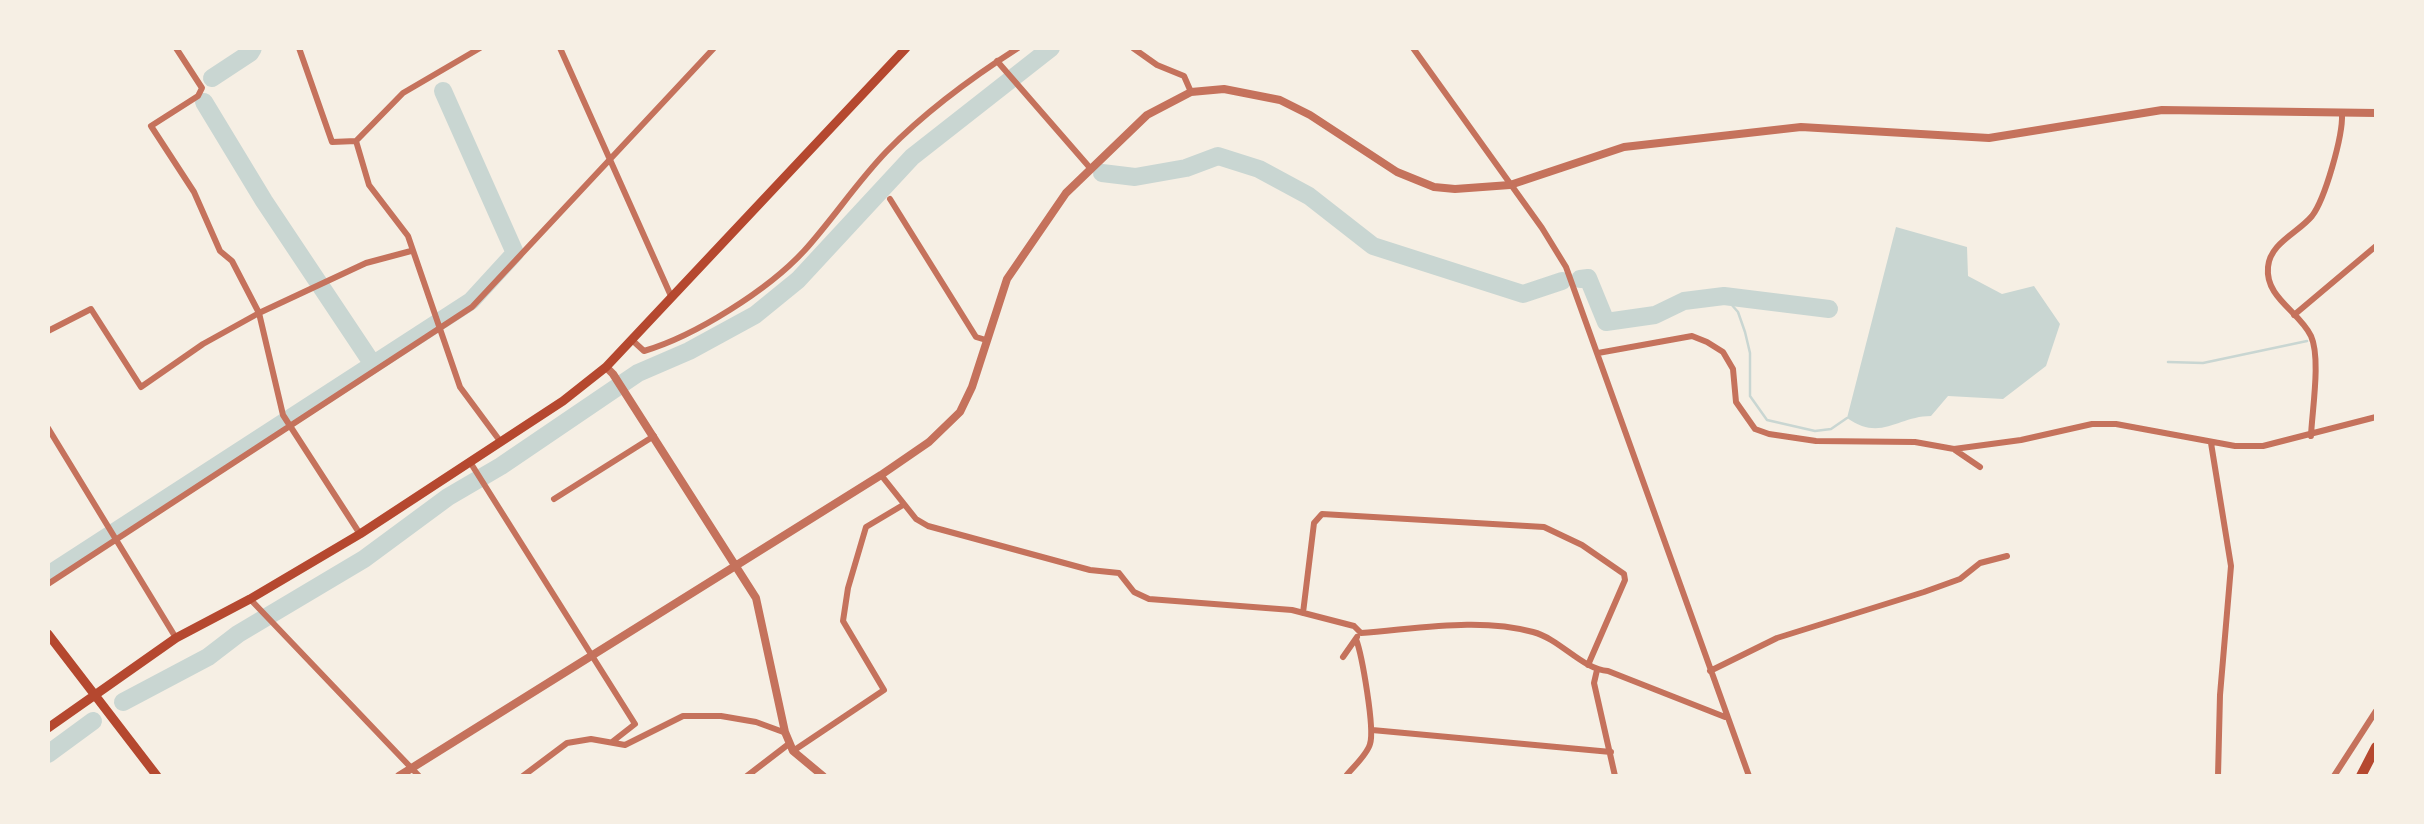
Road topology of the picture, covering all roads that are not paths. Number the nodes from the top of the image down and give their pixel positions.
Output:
1 (176, 48) edge
2 (299, 48) edge
3 (480, 48) edge
4 (560, 48) edge
5 (714, 48) edge
6 (906, 48) edge
7 (1018, 48) edge
8 (1133, 48) edge
9 (1413, 48) edge
10 (999, 63) junction
11 (1192, 92) junction
12 (2376, 113) edge
13 (2342, 114) junction
14 (356, 141) junction
15 (610, 159) junction
16 (1090, 168) junction
17 (1510, 185) junction
18 (890, 199) dead end
19 (2376, 246) edge
20 (411, 251) junction
21 (671, 296) junction
22 (259, 313) junction
23 (2294, 315) junction
24 (439, 329) junction
25 (48, 331) edge
26 (632, 340) junction
27 (986, 340) junction
28 (1598, 352) junction
29 (610, 371) junction
30 (2376, 417) edge
31 (287, 420) junction
32 (48, 428) edge
33 (654, 436) junction
34 (2311, 436) junction
35 (500, 441) junction
36 (2211, 443) junction
37 (1954, 449) junction
38 (470, 464) junction
39 (1980, 467) dead end
40 (881, 476) junction
41 (554, 499) dead end
42 (903, 505) junction
43 (360, 534) junction
44 (115, 538) junction
45 (2006, 556) dead end
46 (737, 566) junction
47 (48, 584) edge
48 (254, 604) junction
49 (1303, 613) junction
50 (48, 634) edge
51 (1358, 636) junction
52 (176, 638) junction
53 (591, 654) junction
54 (1343, 657) dead end
55 (1588, 665) junction
56 (1597, 670) junction
57 (1710, 671) junction
58 (94, 694) junction
59 (2376, 710) edge
60 (1726, 717) junction
61 (48, 728) edge
62 (1372, 730) junction
63 (786, 733) junction
64 (612, 742) junction
65 (792, 747) junction
66 (2376, 747) edge
67 (1611, 752) junction
68 (411, 768) junction
69 (157, 776) edge
70 (399, 776) edge
71 (419, 776) edge
72 (522, 776) edge
73 (747, 776) edge
74 (823, 776) edge
75 (1346, 776) edge
76 (1614, 776) edge
77 (1749, 776) edge
78 (2218, 776) edge
79 (2334, 776) edge
80 (2361, 776) edge

1 - 22 street
2 - 14 street
3 - 14 street
4 - 15 street
5 - 15 street
6 - 21 main road
7 - 10 street
8 - 11 street
9 - 17 street
10 - 16 street
10 - 26 street
11 - 16 street
11 - 17 street
12 - 13 street
13 - 17 street
13 - 23 street
14 - 20 street
15 - 21 street
15 - 24 street
16 - 27 street
17 - 28 street
18 - 27 street
19 - 23 street
20 - 22 street
20 - 24 street
21 - 26 main road
22 - 25 street
22 - 31 street
23 - 34 street
24 - 31 street
24 - 35 street
26 - 29 main road
27 - 40 street
28 - 37 street
28 - 57 street
29 - 33 street
29 - 35 main road
30 - 34 street
31 - 43 street
31 - 44 street
32 - 44 street
33 - 41 street
33 - 46 street
34 - 36 street
35 - 38 main road
36 - 37 street
36 - 78 street
37 - 39 street
38 - 43 main road
38 - 53 street
40 - 42 street
40 - 46 street
42 - 49 street
42 - 65 street
43 - 48 main road
44 - 47 street
44 - 52 street
45 - 57 street
46 - 53 street
46 - 63 street
48 - 52 main road
48 - 68 street
49 - 51 street
49 - 55 street
50 - 58 main road
51 - 54 street
51 - 55 street
51 - 62 street
52 - 58 main road
53 - 64 street
53 - 68 street
55 - 56 street
56 - 60 street
56 - 67 street
57 - 60 street
58 - 61 main road
58 - 69 main road
59 - 79 street
60 - 77 street
62 - 67 street
62 - 75 street
63 - 64 street
63 - 65 street
64 - 72 street
65 - 73 street
65 - 74 street
66 - 80 highway
67 - 76 street
68 - 70 street
68 - 71 street

